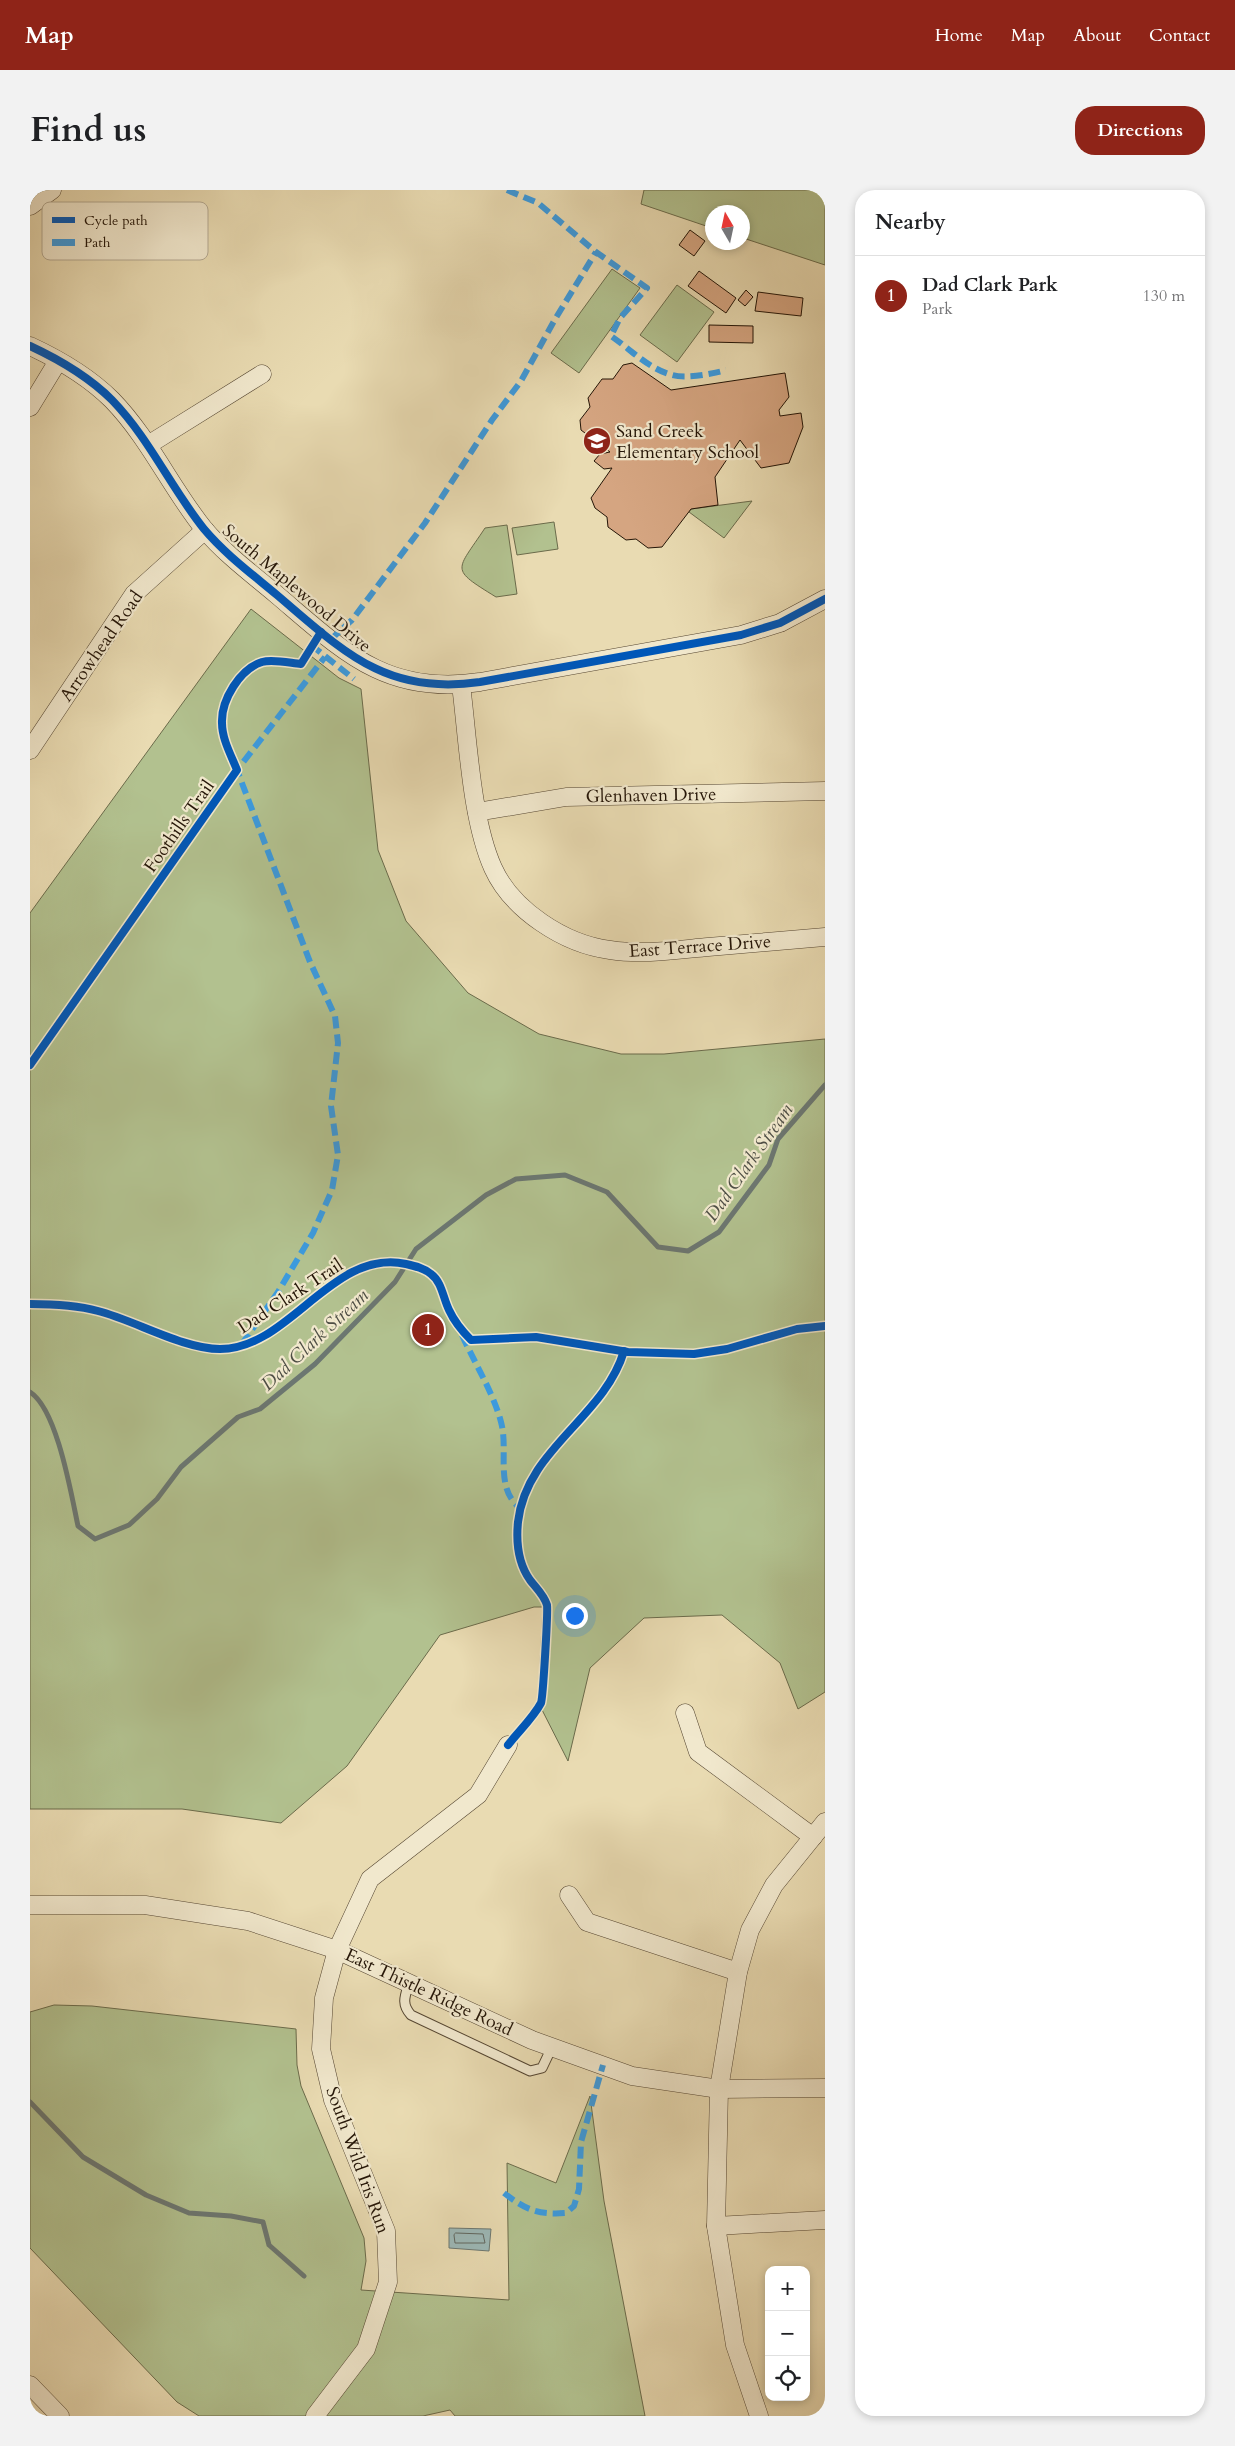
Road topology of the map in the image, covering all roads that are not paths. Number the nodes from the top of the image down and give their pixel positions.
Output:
1 (30, 346) edge
2 (58, 362) junction
3 (262, 374) dead end
4 (30, 407) edge
5 (148, 445) junction
6 (206, 530) junction
7 (825, 599) edge
8 (461, 685) junction
9 (30, 750) edge
10 (825, 791) edge
11 (477, 812) junction
12 (825, 937) edge
13 (685, 1713) dead end
14 (508, 1745) dead end
15 (825, 1822) edge
16 (813, 1837) junction
17 (569, 1895) dead end
18 (30, 1905) edge
19 (337, 1950) junction
20 (738, 1972) junction
21 (409, 1983) junction
22 (552, 2047) junction
23 (825, 2088) edge
24 (719, 2090) junction
25 (825, 2220) edge
26 (716, 2226) junction
27 (30, 2385) edge
28 (60, 2416) edge
29 (315, 2416) edge
30 (759, 2416) edge

1 - 2 street, South Maplewood Drive
2 - 4 street
2 - 5 street, South Maplewood Drive
3 - 5 street
5 - 6 street, South Maplewood Drive
6 - 8 street, South Maplewood Drive
6 - 9 street, Arrowhead Road
7 - 8 street, South Maplewood Drive
8 - 11 street, East Terrace Drive
10 - 11 street, Glenhaven Drive
11 - 12 street, East Terrace Drive
13 - 16 street
14 - 19 street, South Wild Iris Run
15 - 16 street
16 - 20 street
17 - 20 street
18 - 19 street, East Thistle Ridge Road
19 - 21 street, East Thistle Ridge Road
19 - 29 street, South Wild Iris Run
20 - 24 street
21 - 22 street, East Thistle Ridge Road
21 - 22 lane
22 - 24 street, East Thistle Ridge Road
23 - 24 street, East Thistle Ridge Road
24 - 26 street
25 - 26 street
26 - 30 street
27 - 28 street

